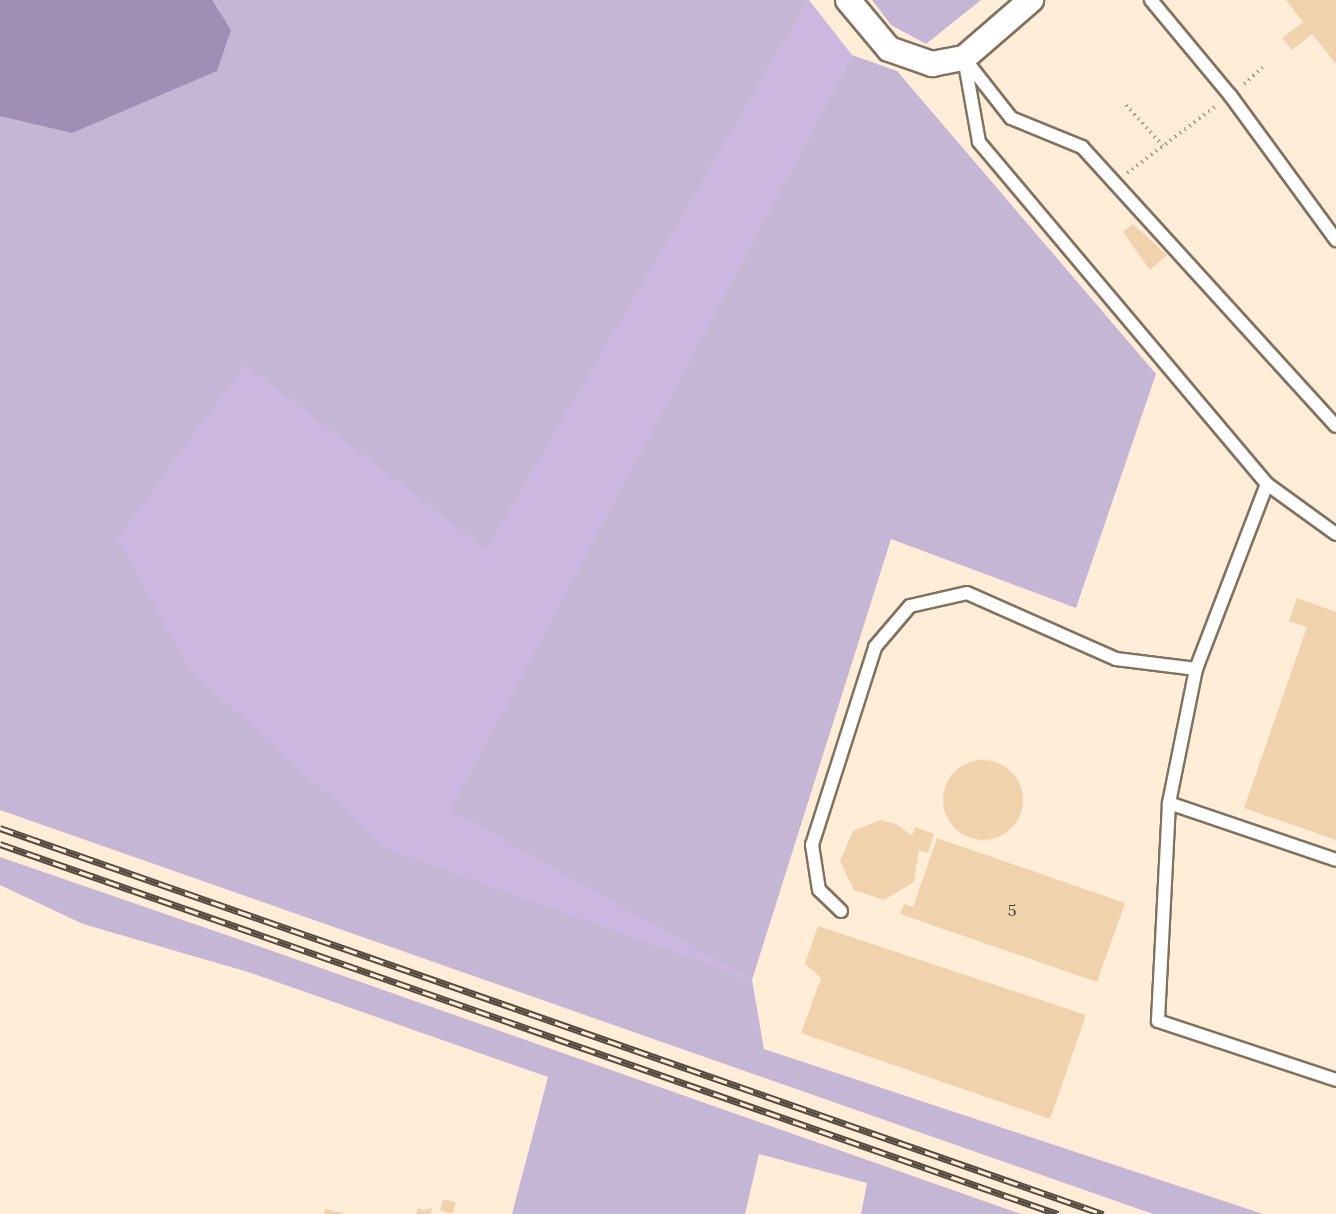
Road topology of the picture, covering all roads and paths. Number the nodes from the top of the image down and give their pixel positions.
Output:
1 (848, 0) edge
2 (1031, 0) edge
3 (1151, 0) edge
4 (964, 58) junction
5 (1263, 67) dead end
6 (1230, 95) junction
7 (1126, 105) dead end
8 (1163, 146) junction
9 (1114, 183) junction
10 (1336, 240) edge
11 (1336, 426) edge
12 (1267, 484) junction
13 (1336, 534) edge
14 (1196, 669) junction
15 (1169, 803) junction
16 (1336, 860) edge
17 (841, 911) dead end
18 (1336, 1080) edge

1 - 4 street
2 - 4 street
3 - 6 lane
4 - 9 lane
4 - 12 lane
5 - 6 path
6 - 8 path
6 - 10 lane
7 - 8 path
8 - 9 path
9 - 11 lane
12 - 13 lane
12 - 14 lane
14 - 15 lane
14 - 17 lane
15 - 16 lane
15 - 18 lane

